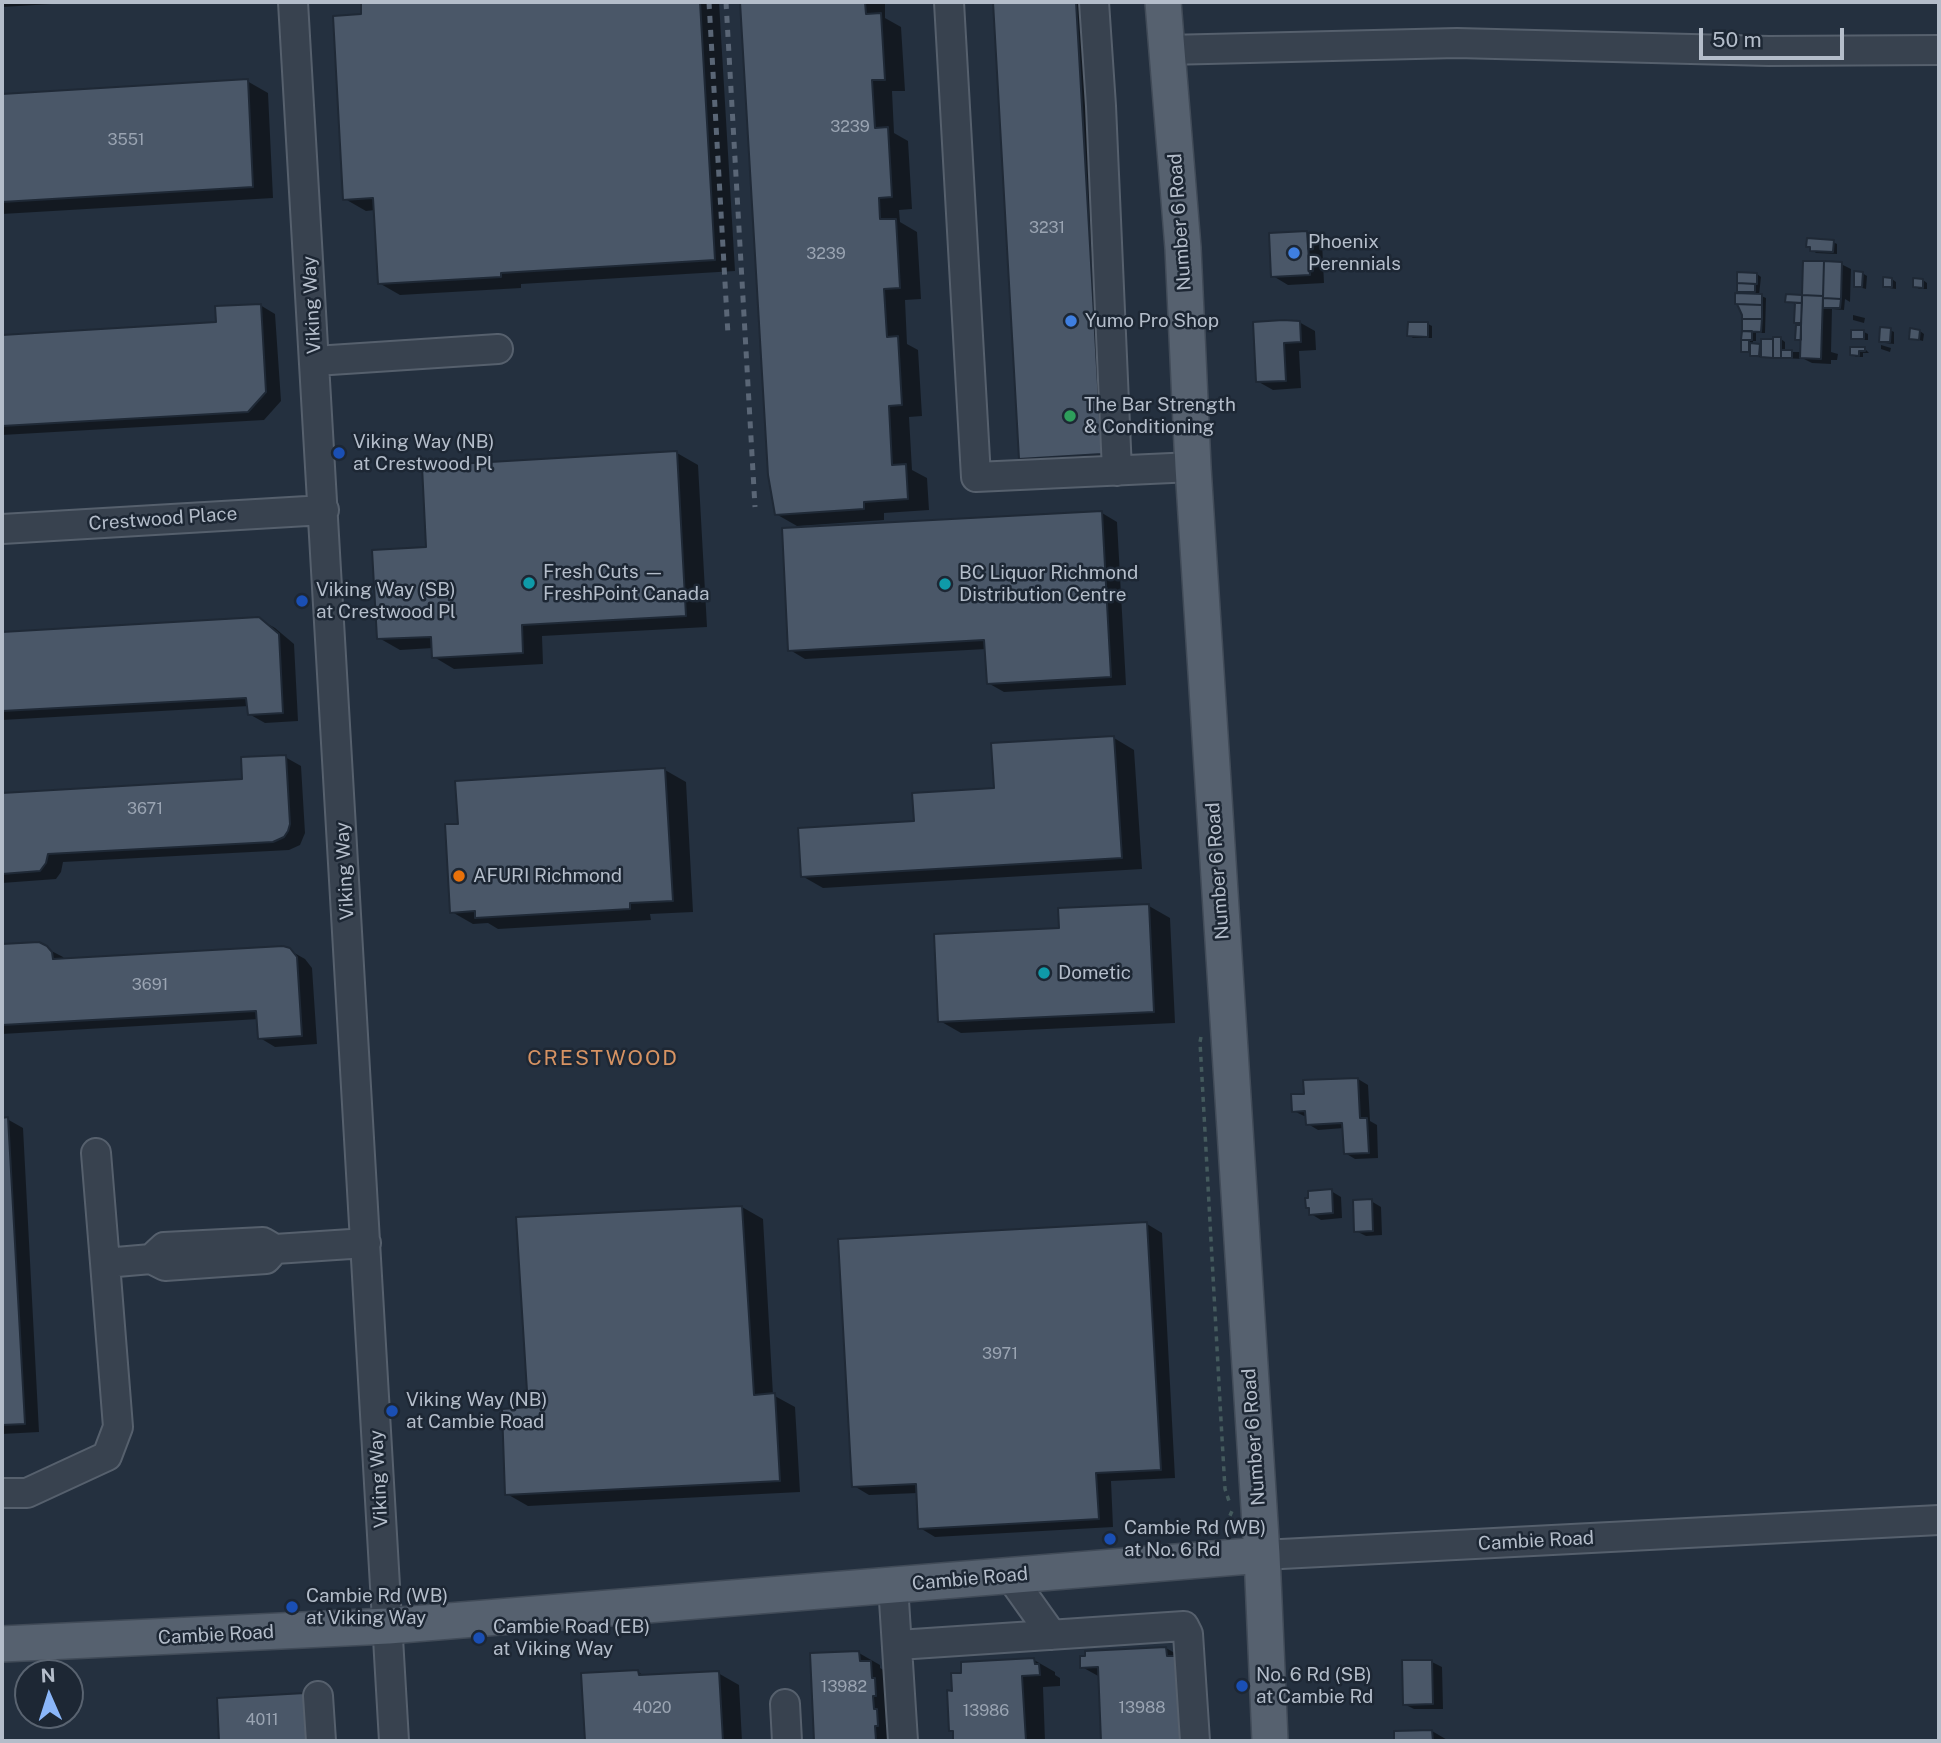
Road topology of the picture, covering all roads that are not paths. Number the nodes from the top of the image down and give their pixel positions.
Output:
1 (293, 2) edge
2 (949, 2) edge
3 (1094, 2) edge
4 (1163, 2) edge
5 (1166, 50) junction
6 (1939, 50) edge
7 (498, 349) dead end
8 (315, 361) junction
9 (1193, 467) junction
10 (1117, 471) junction
11 (324, 510) junction
12 (2, 529) edge
13 (96, 1153) dead end
14 (366, 1243) junction
15 (105, 1263) junction
16 (2, 1493) edge
17 (1939, 1520) edge
18 (1262, 1555) junction
19 (1010, 1576) junction
20 (893, 1586) junction
21 (388, 1626) junction
22 (1052, 1635) junction
23 (2, 1644) edge
24 (898, 1645) junction
25 (318, 1696) dead end
26 (785, 1704) dead end
27 (321, 1741) edge
28 (394, 1741) edge
29 (788, 1741) edge
30 (903, 1741) edge
31 (1195, 1741) edge
32 (1270, 1741) edge

1 - 8 street, Viking Way
2 - 10 street
3 - 10 street
4 - 5 main road, Number 6 Road
5 - 6 street
5 - 9 main road, Number 6 Road
7 - 8 street
8 - 11 street, Viking Way
9 - 10 street
9 - 18 main road, Number 6 Road
11 - 12 street, Crestwood Place
11 - 14 street, Viking Way
13 - 15 street
14 - 15 street
14 - 21 street, Viking Way
15 - 16 street
17 - 18 street, Cambie Road
18 - 19 main road, Cambie Road
18 - 32 main road, Number 6 Road
19 - 20 main road, Cambie Road
19 - 22 street
20 - 21 main road, Cambie Road
20 - 24 street
21 - 23 main road, Cambie Road
21 - 28 street, Viking Way
22 - 24 street
22 - 31 street
24 - 30 street
25 - 27 street
26 - 29 street

